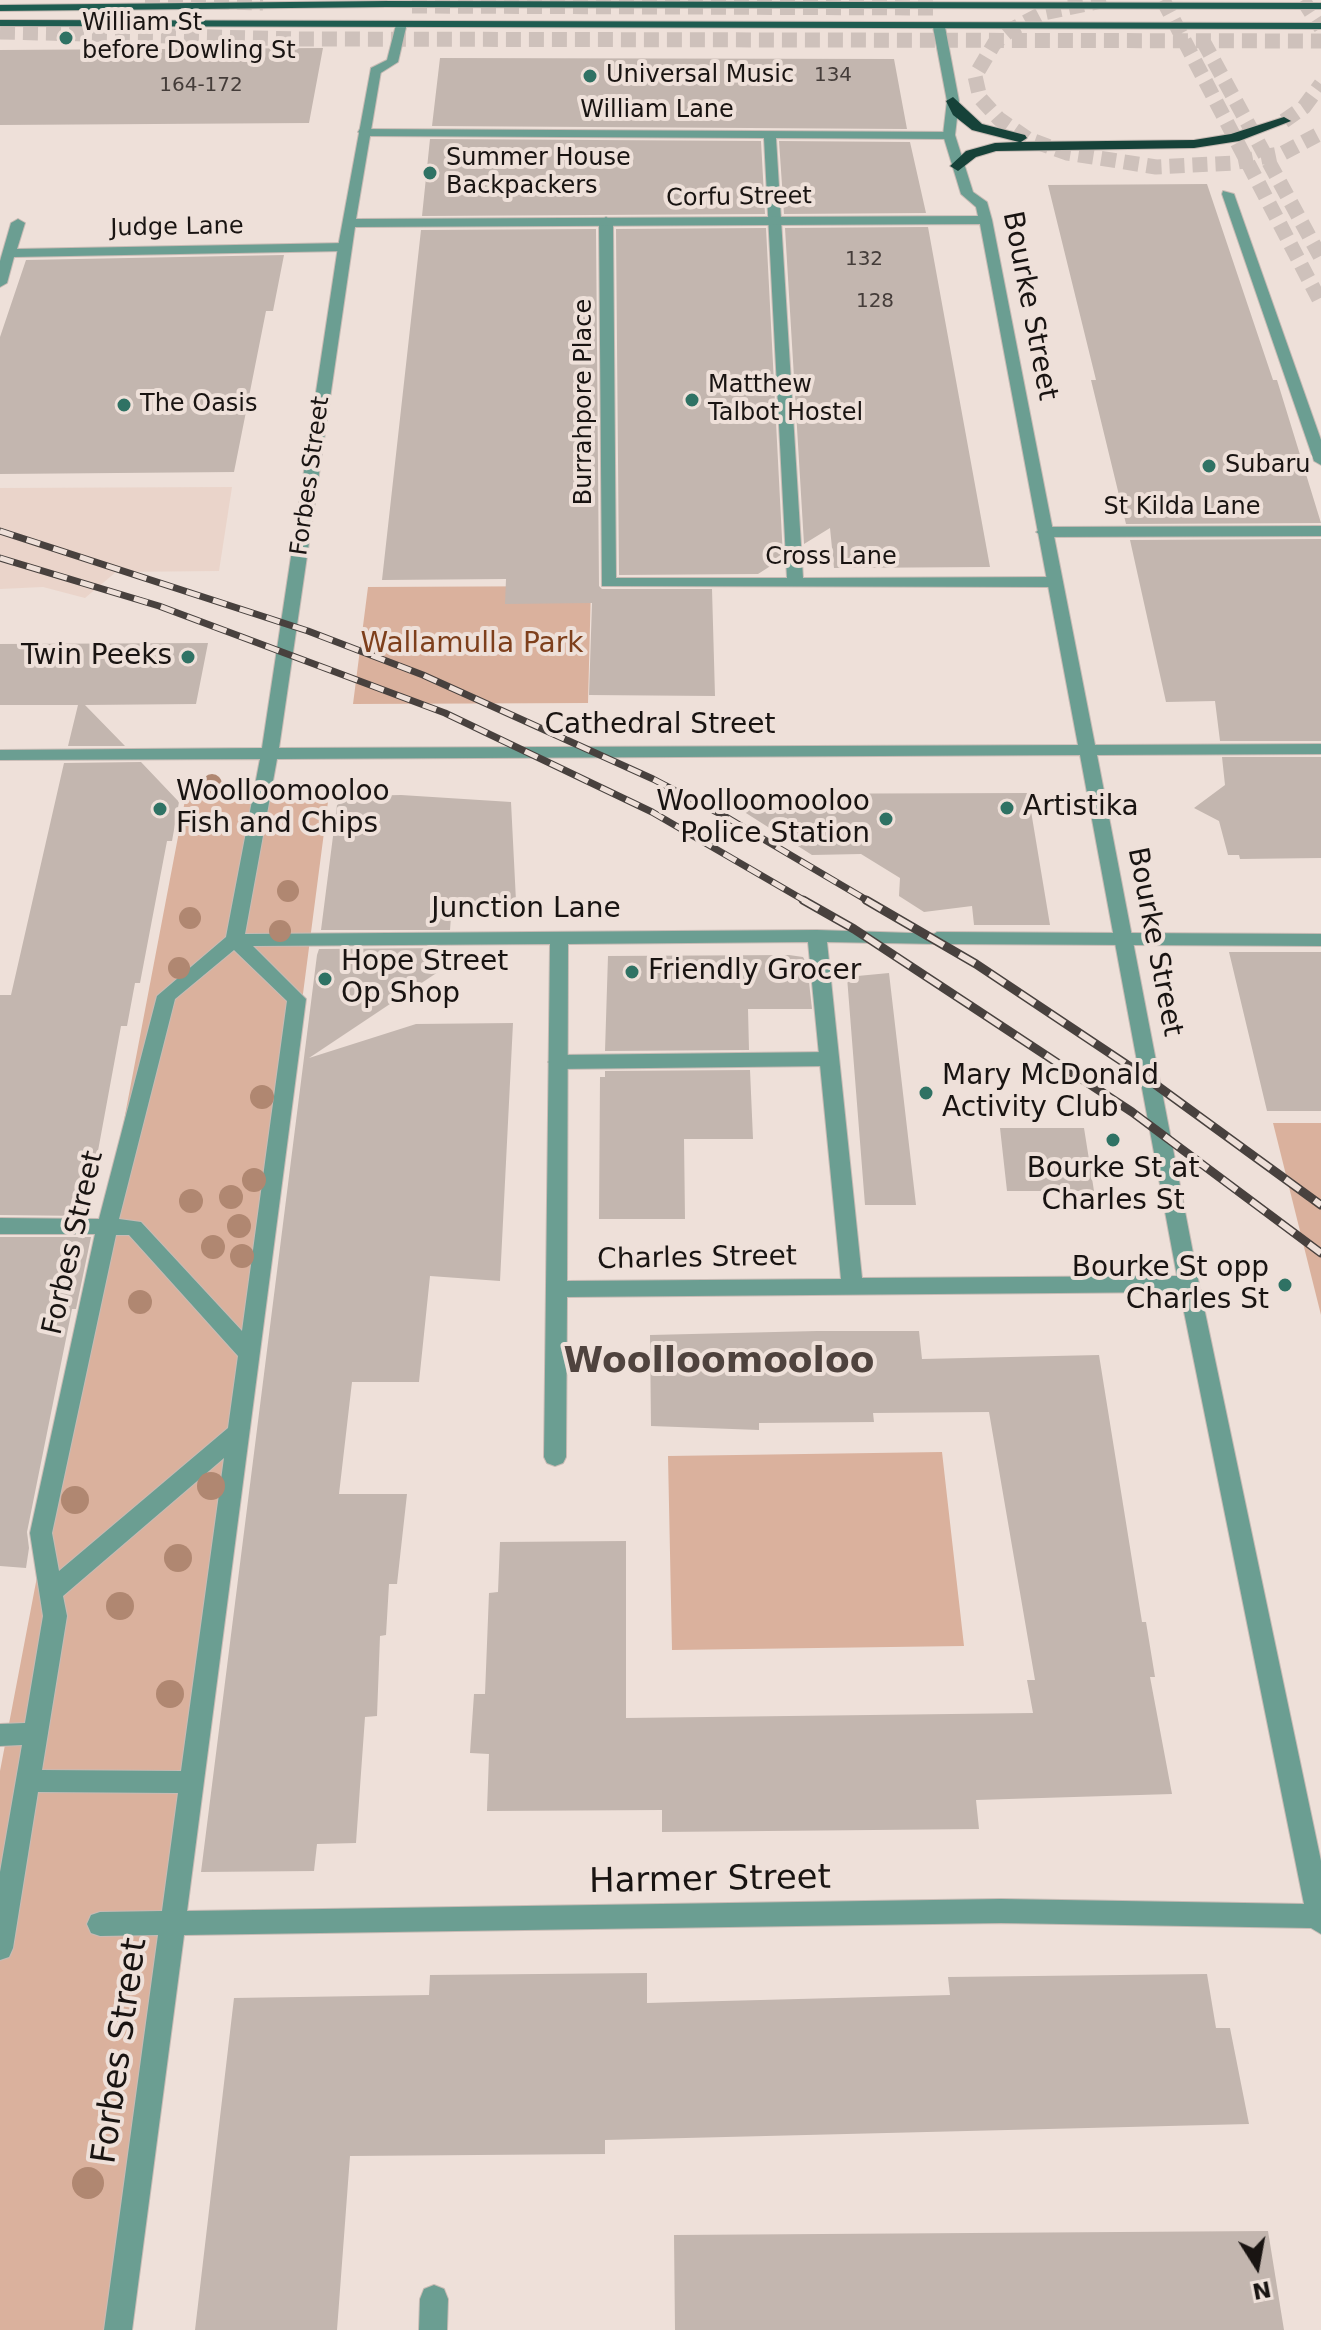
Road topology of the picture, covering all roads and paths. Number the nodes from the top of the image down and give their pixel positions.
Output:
1 (0, 1) edge
2 (932, 2) edge
3 (770, 3) junction
4 (1321, 6) edge
5 (114, 7) junction
6 (0, 8) edge
7 (0, 23) edge
8 (401, 23) junction
9 (1285, 26) junction
10 (1321, 26) edge
11 (939, 27) junction
12 (1321, 35) edge
13 (953, 101) junction
14 (1284, 121) tunnel mouth
15 (364, 132) junction
16 (770, 134) junction
17 (949, 135) junction
18 (1078, 146) junction
19 (958, 166) junction
20 (1228, 194) dead end
21 (774, 219) junction
22 (986, 220) junction
23 (606, 221) junction
24 (18, 223) dead end
25 (349, 223) junction
26 (345, 247) junction
27 (10, 253) junction
28 (0, 283) edge
29 (1300, 400) junction
30 (1321, 400) edge
31 (1321, 461) edge
32 (1321, 531) edge
33 (1044, 532) junction
34 (795, 582) junction
35 (1054, 582) junction
36 (608, 583) joint
37 (1088, 748) junction
38 (1321, 749) edge
39 (270, 754) junction
40 (0, 755) edge
41 (817, 936) junction
42 (559, 938) junction
43 (235, 940) junction
44 (1125, 940) junction
45 (1321, 940) edge
46 (829, 1059) junction
47 (558, 1062) junction
48 (0, 1226) edge
49 (107, 1227) junction
50 (1189, 1284) junction
51 (852, 1286) junction
52 (556, 1289) junction
53 (248, 1352) junction
54 (237, 1434) junction
55 (555, 1457) dead end
56 (51, 1592) junction
57 (33, 1733) junction
58 (0, 1735) edge
59 (28, 1781) junction
60 (191, 1782) junction
61 (1321, 1918) edge
62 (173, 1922) junction
63 (100, 1924) dead end
64 (0, 1948) edge
65 (434, 2299) dead end
66 (118, 2330) edge
67 (433, 2330) edge

1 - 5 main road
2 - 3 main road
2 - 4 main road
3 - 5 main road
3 - 11 main road
5 - 6 main road
7 - 8 main road
8 - 11 main road
8 - 15 street, Forbes Street
9 - 10 main road
9 - 11 main road
9 - 12 main road
11 - 13 street, Bourke Street
13 - 17 street, Bourke Street
13 - 18 highway
14 - 18 highway
15 - 16 street, William Lane
15 - 25 street, Forbes Street
16 - 17 street, William Lane
16 - 21 street
17 - 19 street, Bourke Street
18 - 19 highway
19 - 22 street, Bourke Street
20 - 29 street
21 - 22 street, Corfu Street
21 - 23 street, Corfu Street
21 - 34 street
22 - 33 street, Bourke Street
23 - 25 street, Corfu Street
23 - 36 street, Burrahpore Place
24 - 27 street
25 - 26 street, Forbes Street
26 - 27 street, Judge Lane
26 - 39 street, Forbes Street
27 - 28 street
29 - 30 street
29 - 31 street
32 - 33 street, St Kilda Lane
33 - 35 street, Bourke Street
34 - 35 street, Cross Lane
34 - 36 street, Cross Lane
35 - 37 street, Bourke Street
37 - 38 street, Cathedral Street
37 - 39 street, Cathedral Street
37 - 44 street, Bourke Street
39 - 40 street, Cathedral Street
39 - 43 street, Forbes Street
41 - 42 street, Junction Lane
41 - 44 street, Junction Lane
41 - 46 street
42 - 43 street, Junction Lane
42 - 47 street, Charles Street
43 - 49 street, Forbes Street
43 - 53 street, Forbes Street
44 - 45 street, Junction Lane
44 - 50 street, Bourke Street
46 - 47 street
46 - 51 street
47 - 52 street, Charles Street
48 - 49 street
49 - 53 street, Forbes Street
49 - 56 street, Forbes Street
50 - 51 street, Charles Street
50 - 61 street, Bourke Street
51 - 52 street, Charles Street
52 - 55 street
53 - 54 street, Forbes Street
54 - 56 street
54 - 60 street, Forbes Street
56 - 57 street, Forbes Street
57 - 58 street
57 - 59 street, Forbes Street
59 - 60 street
59 - 64 street, Forbes Street
60 - 62 street, Forbes Street
61 - 62 street, Harmer Street
62 - 63 street, Harmer Street
62 - 66 street, Forbes Street
65 - 67 street

